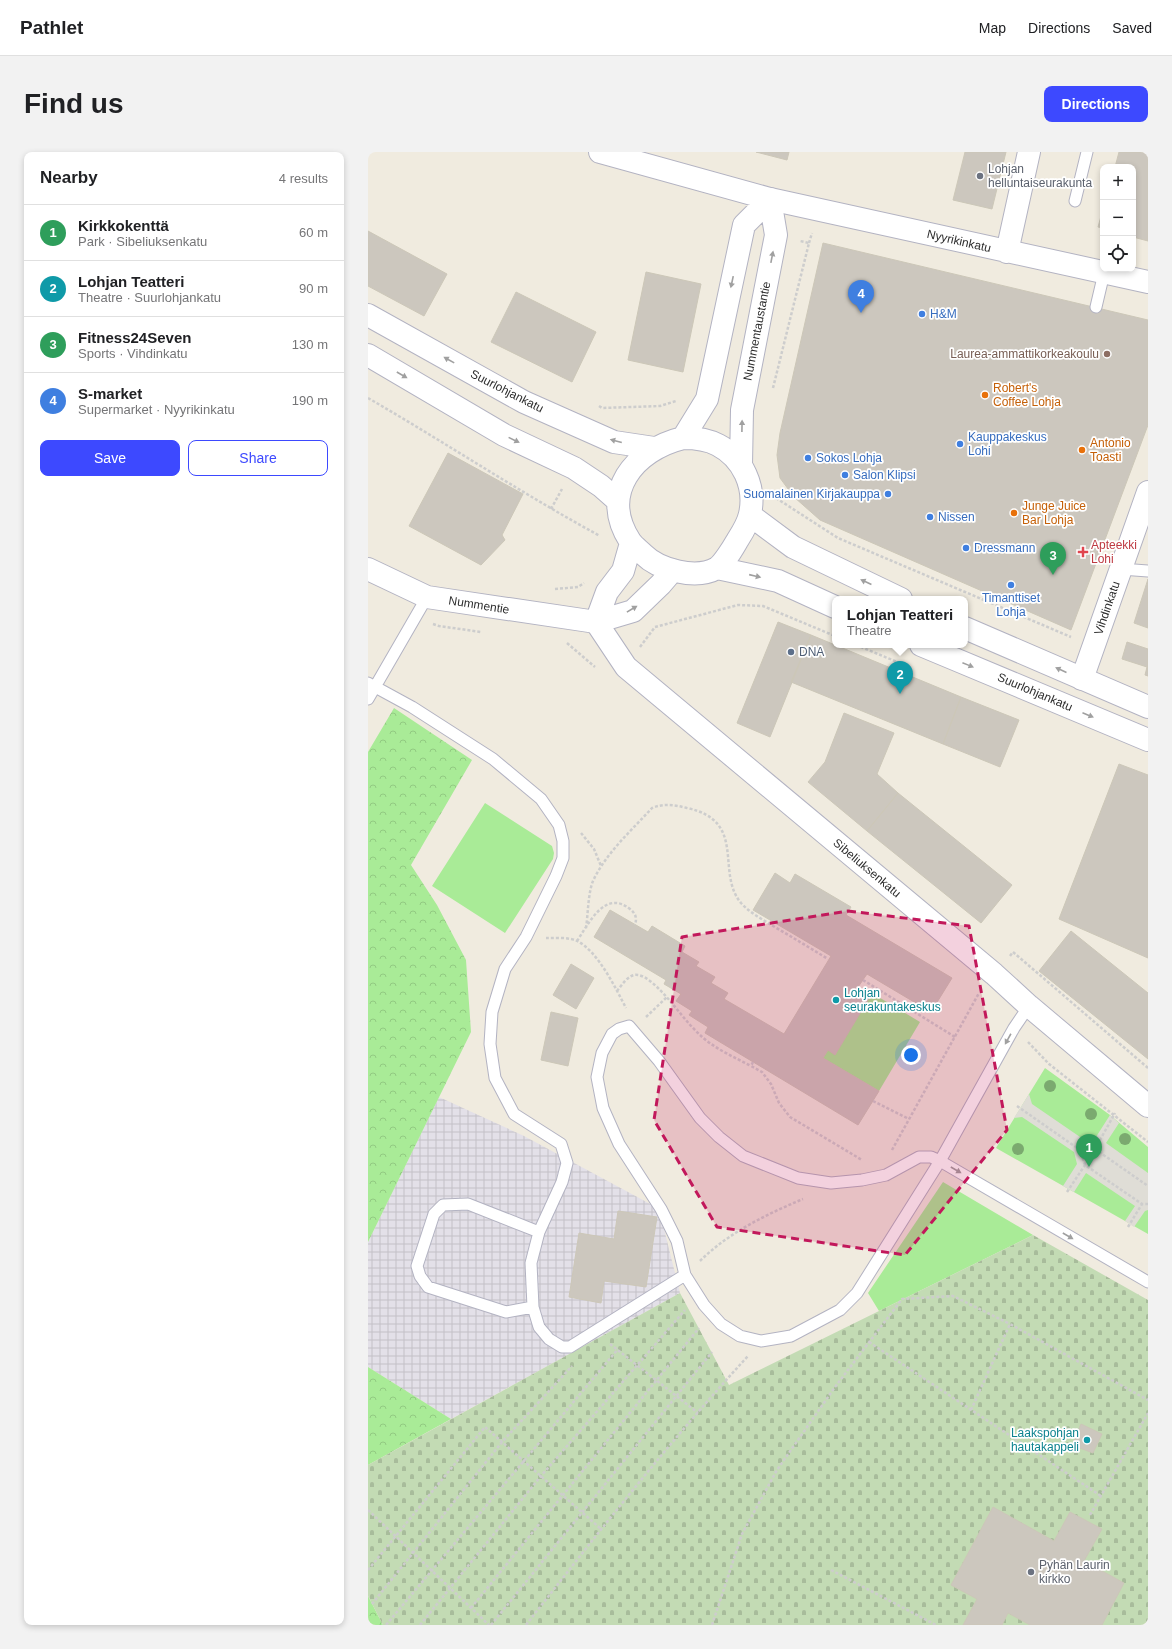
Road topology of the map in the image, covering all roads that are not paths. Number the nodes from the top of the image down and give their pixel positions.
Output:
1 (600, 152) edge
2 (1029, 152) edge
3 (1087, 152) edge
4 (770, 199) junction
5 (1074, 202) dead end
6 (1007, 252) junction
7 (1104, 273) junction
8 (1148, 282) edge
9 (1096, 307) dead end
10 (368, 316) edge
11 (368, 355) edge
12 (683, 438) junction
13 (654, 448) junction
14 (741, 465) junction
15 (1148, 492) edge
16 (618, 501) junction
17 (750, 514) junction
18 (631, 543) junction
19 (717, 568) junction
20 (368, 569) edge
21 (1121, 569) junction
22 (673, 570) junction
23 (1148, 571) edge
24 (895, 596) edge
25 (427, 597) junction
26 (832, 606) edge
27 (596, 622) junction
28 (968, 629) edge
29 (928, 648) edge
30 (1082, 679) junction
31 (372, 685) edge
32 (368, 699) edge
33 (1148, 707) edge
34 (1148, 740) edge
35 (1029, 1006) junction
36 (1148, 1106) edge
37 (940, 1161) junction
38 (539, 1232) junction
39 (685, 1275) junction
40 (1148, 1282) edge
41 (533, 1307) junction

1 - 4 street
2 - 6 street
3 - 5 lane
4 - 6 street, Nyyrikinkatu
4 -> 12 street
14 -> 4 street, Nummentaustantie
6 - 7 street, Nyyrikinkatu
7 - 8 street, Nyyrikinkatu
7 - 9 lane
13 -> 10 street, Suurlohjankatu
11 -> 16 street
12 - 13 street
12 - 14 street
13 - 16 street
14 - 17 street
15 - 21 street, Vihdinkatu
16 - 18 street
17 - 19 street
24 -> 17 street
18 - 22 street
18 - 27 street
19 - 22 street
19 -> 26 street
20 - 25 street, Nummentie
21 - 23 lane
21 - 30 street, Vihdinkatu
27 -> 22 street, Nummentie
25 - 27 street, Nummentie
25 - 31 lane
27 - 35 street, Sibeliuksenkatu
30 -> 28 street
29 -> 34 street, Suurlohjankatu
30 - 33 street
31 - 32 lane
31 - 38 lane
35 - 36 street, Sibeliuksenkatu
35 -> 37 lane
37 - 39 lane
37 - 39 lane
37 -> 40 lane
38 - 41 lane
38 - 41 lane
39 - 41 lane

